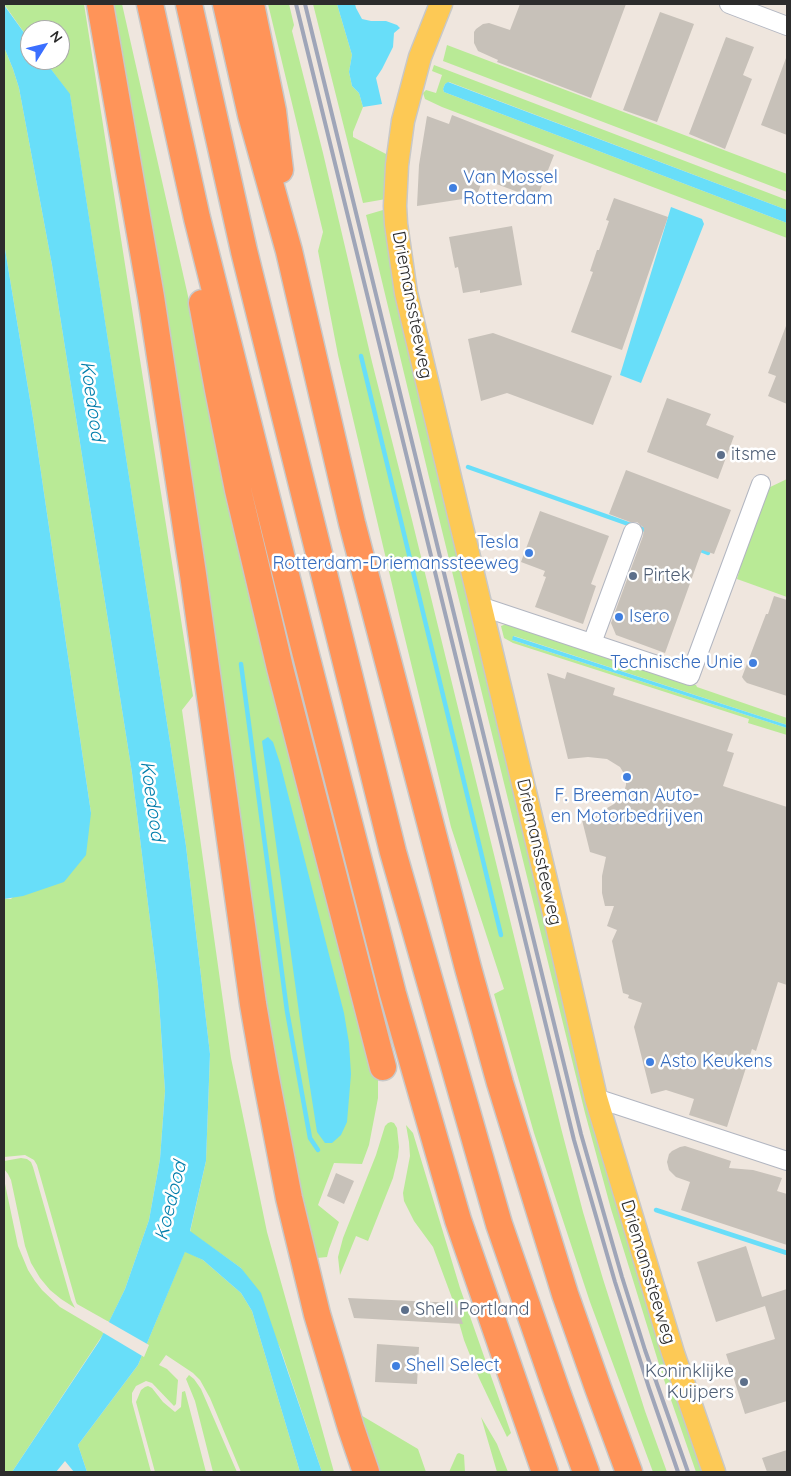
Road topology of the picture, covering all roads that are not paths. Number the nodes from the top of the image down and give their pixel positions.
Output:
1 (100, 4) edge
2 (150, 4) edge
3 (189, 4) edge
4 (226, 4) edge
5 (251, 4) edge
6 (441, 4) edge
7 (729, 4) edge
8 (787, 26) edge
9 (198, 218) junction
10 (289, 251) junction
11 (761, 484) dead end
12 (632, 532) dead end
13 (480, 606) junction
14 (592, 643) junction
15 (383, 1068) dead end
16 (596, 1098) junction
17 (787, 1161) edge
18 (366, 1472) edge
19 (546, 1472) edge
20 (586, 1472) edge
21 (629, 1472) edge
22 (714, 1472) edge

1 - 18 highway
2 - 9 highway
3 - 20 highway
4 - 10 highway
5 - 10 highway
6 - 13 main road, Driemanssteeweg
7 - 8 street
9 - 15 highway
9 - 19 highway
10 - 21 highway
11 - 14 street
12 - 14 street
13 - 14 street
13 - 16 main road, Driemanssteeweg
16 - 17 street
16 - 22 main road, Driemanssteeweg

